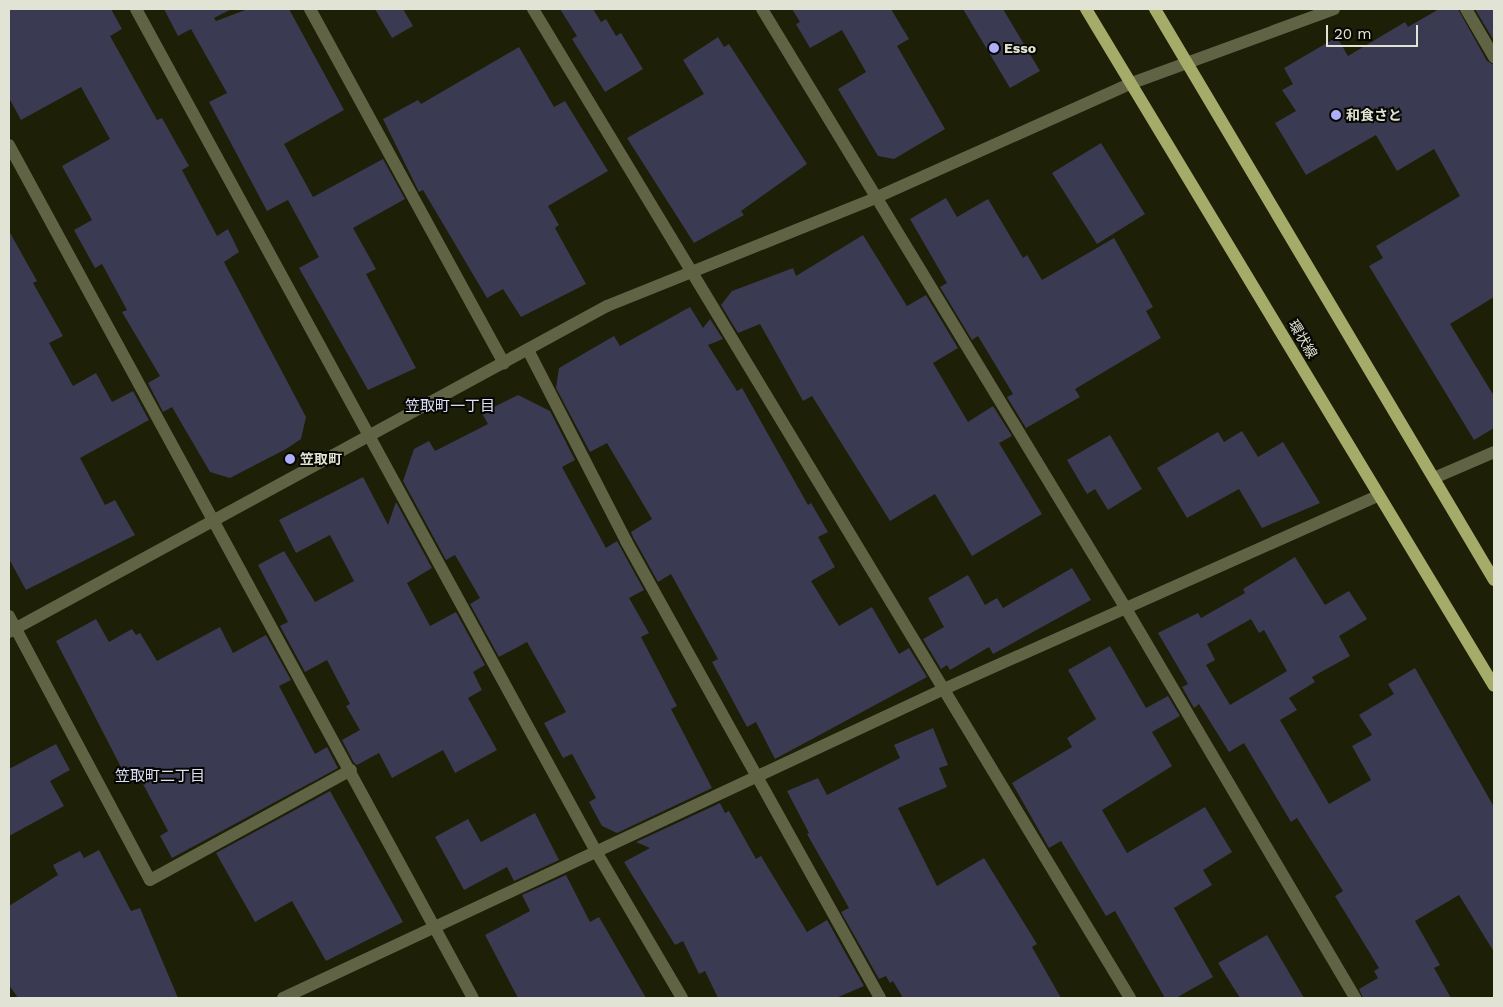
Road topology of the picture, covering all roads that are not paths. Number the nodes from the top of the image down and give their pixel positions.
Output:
1 (136, 9) edge
2 (310, 9) edge
3 (533, 9) edge
4 (762, 9) edge
5 (1086, 9) edge
6 (1155, 9) edge
7 (1334, 9) edge
8 (1466, 9) edge
9 (1494, 57) edge
10 (1189, 64) junction
11 (1132, 83) junction
12 (9, 145) edge
13 (875, 198) junction
14 (689, 273) junction
15 (528, 350) junction
16 (504, 363) junction
17 (370, 436) junction
18 (1494, 452) edge
19 (1434, 478) junction
20 (1379, 495) junction
21 (215, 520) junction
22 (1494, 580) edge
23 (1125, 606) junction
24 (9, 616) edge
25 (12, 630) edge
26 (1494, 686) edge
27 (944, 689) junction
28 (351, 770) junction
29 (756, 776) junction
30 (597, 853) junction
31 (437, 928) junction
32 (284, 998) edge
33 (473, 998) edge
34 (682, 998) edge
35 (880, 998) edge
36 (1130, 998) edge
37 (1355, 998) edge

1 - 17 street
2 - 16 street
3 - 14 street
4 - 13 street
5 - 11 main road, 環状線
6 - 10 main road
7 - 10 street
8 - 9 street
10 - 11 street
10 - 19 main road
11 - 13 street
11 - 20 main road, 環状線
12 - 21 street
13 - 14 street
13 - 23 street
14 - 15 street
14 - 27 street
15 - 16 street
15 - 29 street
16 - 17 street
17 - 21 street
17 - 30 street
18 - 19 street
19 - 22 main road
20 - 23 street
20 - 26 main road, 環状線
21 - 25 street
21 - 28 street
23 - 27 street
23 - 37 street
24 - 25 street
25 - 28 street
27 - 29 street
27 - 36 street
28 - 31 street
29 - 30 street
29 - 35 street
30 - 31 street
30 - 34 street
31 - 32 street
31 - 33 street

